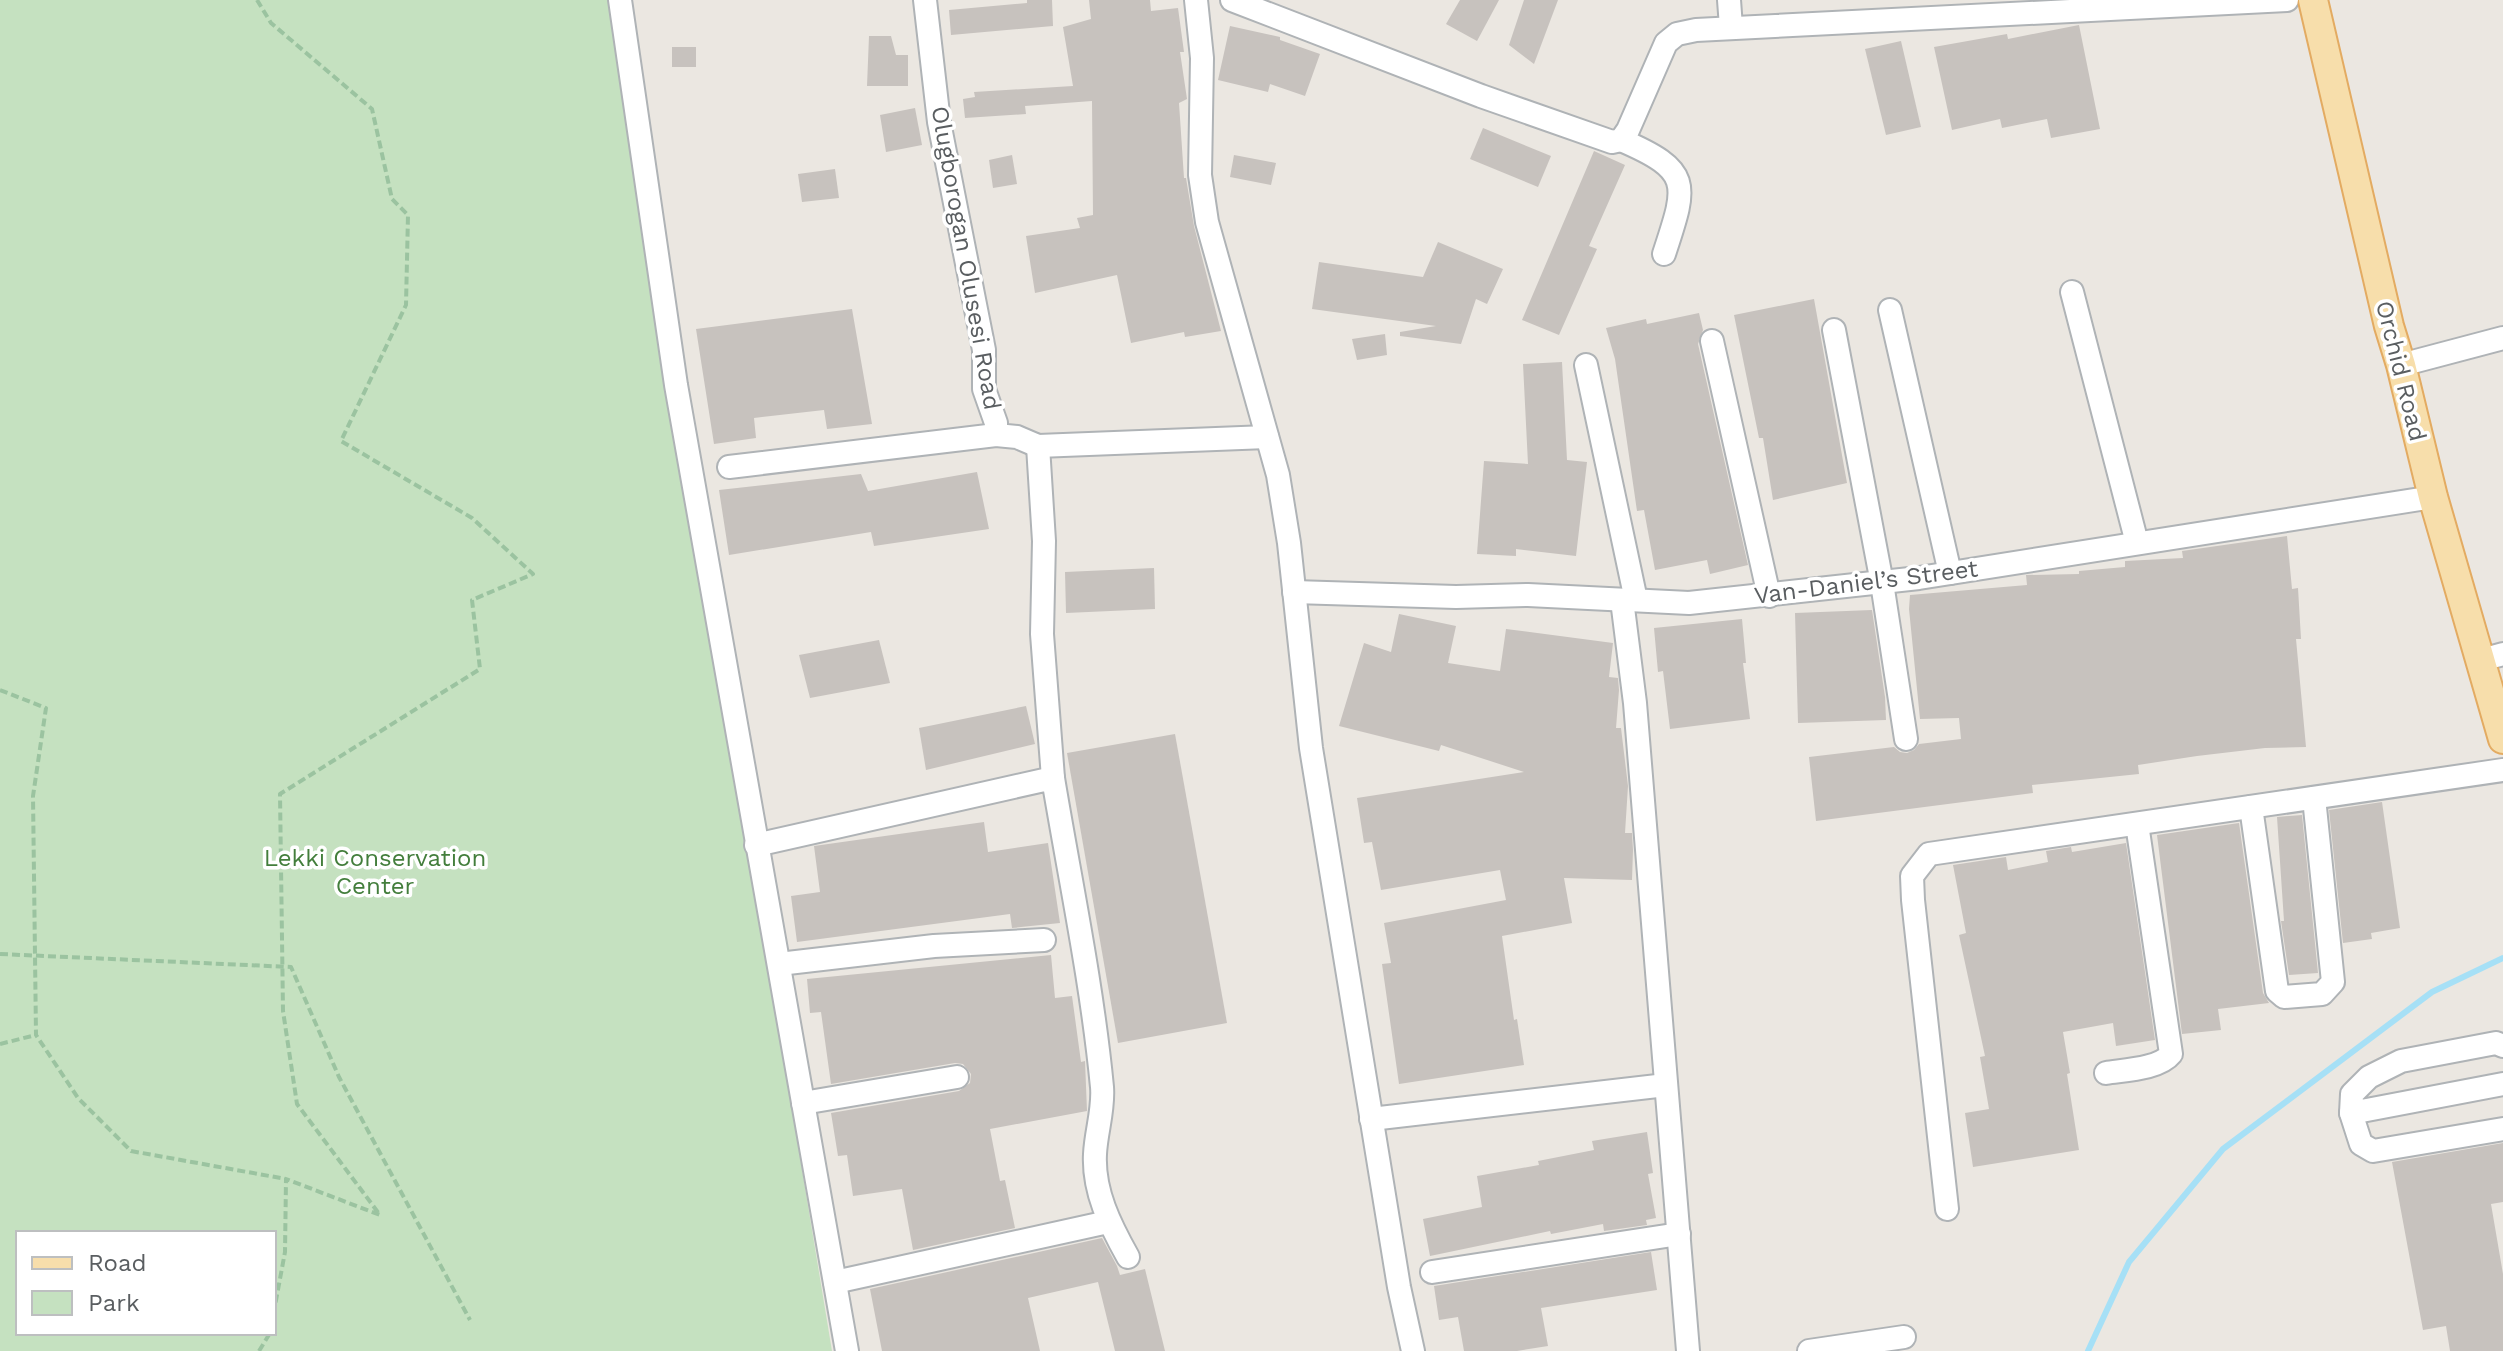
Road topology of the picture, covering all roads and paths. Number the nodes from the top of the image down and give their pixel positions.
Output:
1 (257, 0) edge
2 (620, 0) edge
3 (925, 0) edge
4 (1196, 0) edge
5 (1232, 0) edge
6 (1729, 0) edge
7 (2287, 0) edge
8 (2313, 0) edge
9 (1731, 27) junction
10 (1621, 140) junction
11 (1664, 254) dead end
12 (2072, 292) dead end
13 (1890, 310) dead end
14 (1834, 330) dead end
15 (2503, 338) edge
16 (1712, 341) dead end
17 (1586, 365) dead end
18 (2401, 365) junction
19 (996, 435) junction
20 (1267, 437) junction
21 (1038, 446) junction
22 (729, 467) dead end
23 (2433, 497) junction
24 (2137, 543) junction
25 (1950, 573) junction
26 (1882, 583) junction
27 (1294, 592) junction
28 (1769, 596) junction
29 (1629, 600) junction
30 (2492, 657) edge
31 (0, 690) edge
32 (1906, 739) dead end
33 (2503, 739) edge
34 (2503, 770) edge
35 (1053, 778) junction
36 (2314, 798) junction
37 (2251, 807) junction
38 (2137, 824) junction
39 (756, 845) junction
40 (1044, 940) dead end
41 (0, 954) edge
42 (779, 964) junction
43 (36, 1035) junction
44 (0, 1044) edge
45 (2503, 1046) edge
46 (2106, 1073) dead end
47 (957, 1077) dead end
48 (2503, 1084) edge
49 (1666, 1085) junction
50 (803, 1103) junction
51 (2351, 1113) junction
52 (1371, 1119) junction
53 (2503, 1129) edge
54 (286, 1179) junction
55 (1947, 1209) dead end
56 (1108, 1222) junction
57 (1679, 1234) junction
58 (1128, 1257) dead end
59 (1432, 1272) dead end
60 (835, 1282) junction
61 (276, 1300) edge
62 (470, 1320) dead end
63 (1904, 1337) dead end
64 (847, 1351) edge
65 (1413, 1351) edge
66 (1688, 1351) edge
67 (1809, 1351) edge

1 - 54 path
2 - 39 street
3 - 19 street, Olugborogan Olusesi Road
4 - 20 street
5 - 10 street
6 - 9 street
7 - 9 street
8 - 18 main road, Orchid Road
9 - 10 street
10 - 11 street
12 - 24 street
13 - 25 street
14 - 26 street
15 - 18 street
16 - 28 street
17 - 29 street
18 - 23 main road, Orchid Road
19 - 21 street, Olugborogan Olusesi Road
19 - 22 street
20 - 21 street, Olugborogan Olusesi Road
20 - 27 street
21 - 35 street
23 - 24 street, Van-Daniel’s Street
23 - 30 main road, Orchid Road
24 - 25 street, Van-Daniel’s Street
25 - 26 street, Van-Daniel’s Street
26 - 28 street, Van-Daniel’s Street
26 - 32 street
27 - 29 street, Van-Daniel’s Street
27 - 52 street
28 - 29 street, Van-Daniel’s Street
29 - 49 street
30 - 33 main road, Orchid Road
31 - 43 path
34 - 36 street
35 - 39 street
35 - 56 street
36 - 37 street
36 - 37 street
37 - 38 street
38 - 46 street
38 - 55 street
39 - 42 street
40 - 42 street
41 - 62 path, bridge
42 - 50 street
43 - 44 path
43 - 54 path
45 - 51 street
47 - 50 street
48 - 51 street
49 - 52 street
49 - 57 street
50 - 60 street
51 - 53 street
52 - 65 street
54 - 61 path
56 - 58 street
56 - 60 street
57 - 59 street
57 - 66 street
60 - 64 street
63 - 67 street

